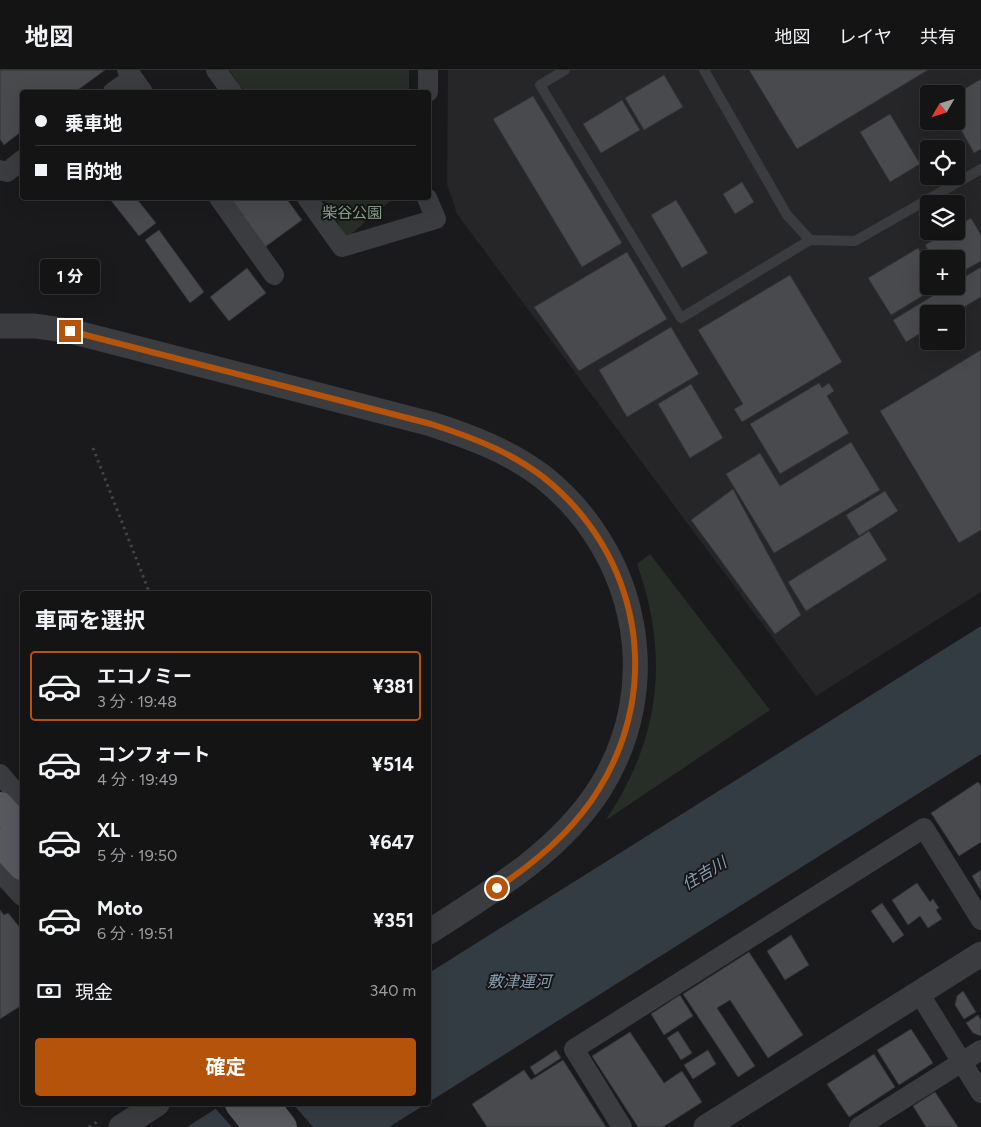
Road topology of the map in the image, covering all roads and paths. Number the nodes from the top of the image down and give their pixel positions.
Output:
1 (216, 70) edge
2 (428, 70) edge
3 (565, 70) edge
4 (704, 70) edge
5 (134, 80) edge
6 (116, 90) edge
7 (231, 90) edge
8 (428, 90) edge
9 (20, 162) edge
10 (981, 169) edge
11 (0, 170) edge
12 (220, 200) edge
13 (308, 200) edge
14 (428, 200) edge
15 (810, 240) junction
16 (274, 275) dead end
17 (0, 326) edge
18 (93, 448) dead end
19 (149, 591) edge
20 (0, 774) edge
21 (20, 798) edge
22 (0, 806) edge
23 (10, 852) edge
24 (20, 889) edge
25 (981, 920) edge
26 (431, 931) edge
27 (981, 954) edge
28 (919, 993) junction
29 (981, 1050) edge
30 (962, 1062) junction
31 (981, 1093) edge
32 (154, 1106) edge
33 (241, 1106) edge
34 (267, 1106) edge
35 (121, 1127) edge
36 (257, 1127) edge
37 (283, 1127) edge
38 (622, 1127) edge
39 (706, 1127) edge
40 (859, 1127) edge

1 - 7 street
2 - 8 street
3 - 15 lane
4 - 15 lane
5 - 6 street
9 - 11 street
10 - 15 lane
12 - 16 street
13 - 14 street
17 - 26 street
18 - 19 path
20 - 21 street
22 - 23 main road
23 - 24 street
25 - 38 street
27 - 28 street
28 - 30 street
28 - 39 street
29 - 30 street
30 - 31 street
30 - 40 street
32 - 35 street
33 - 36 main road
34 - 37 main road

